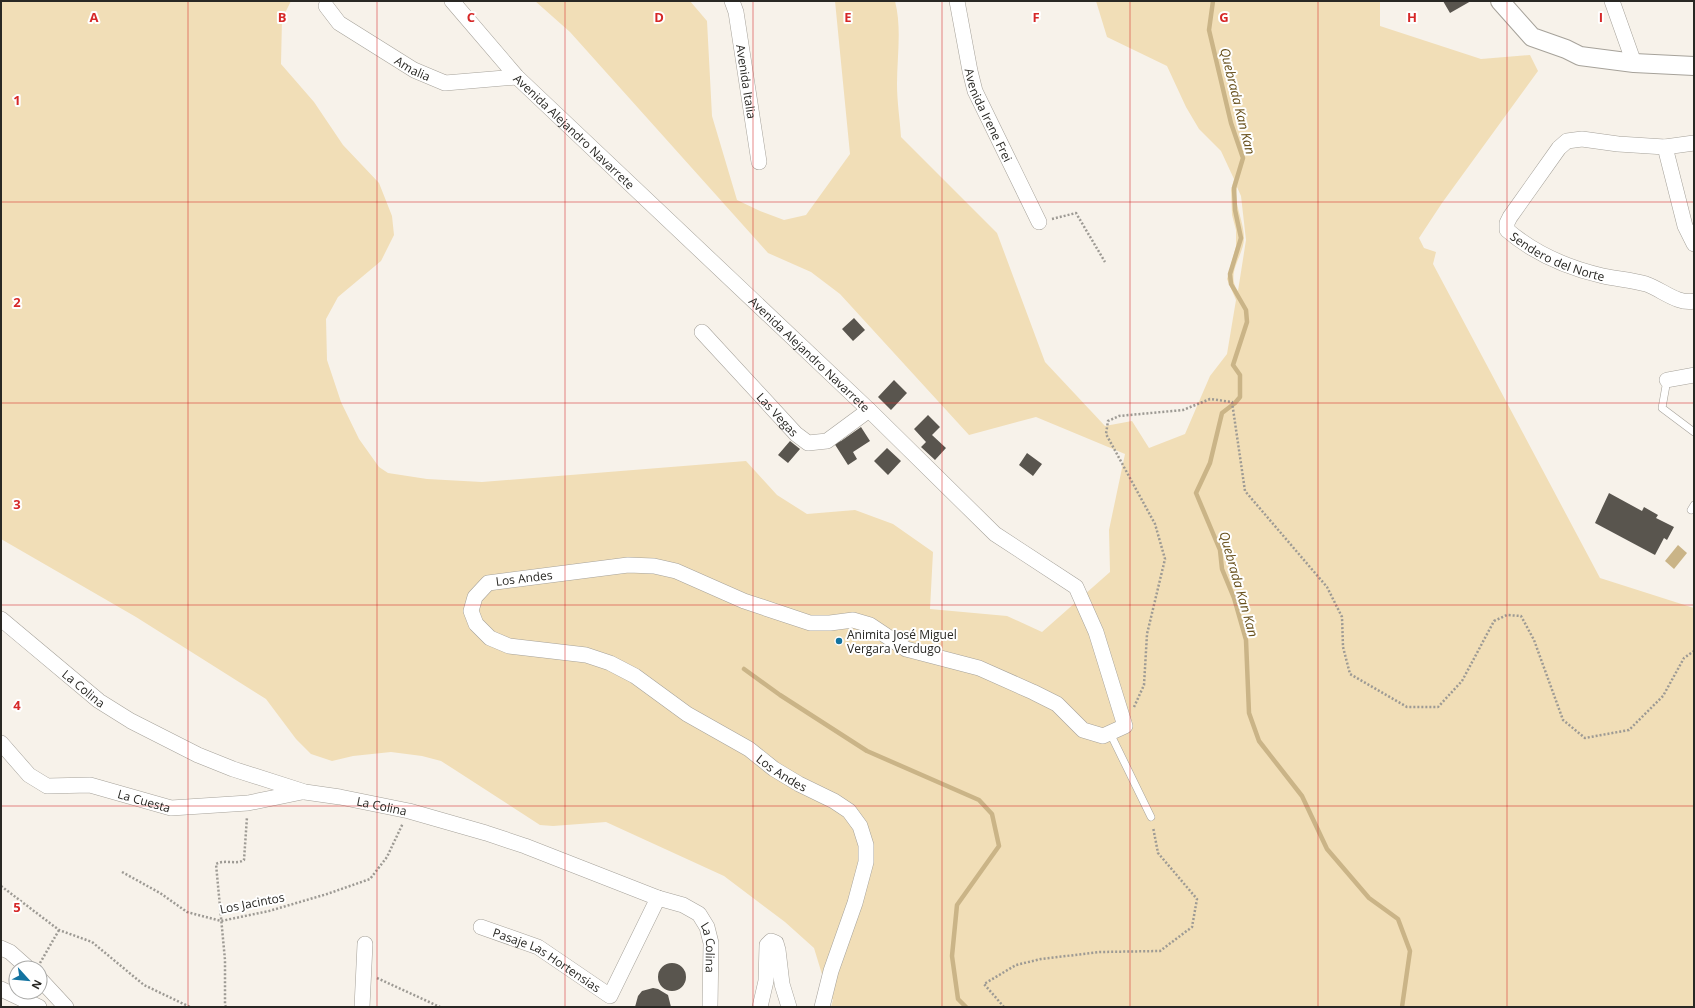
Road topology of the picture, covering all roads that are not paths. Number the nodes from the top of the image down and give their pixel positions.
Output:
1 (452, 1) edge
2 (732, 1) edge
3 (957, 1) edge
4 (1500, 1) edge
5 (1612, 1) edge
6 (326, 6) dead end
7 (1694, 57) edge
8 (1634, 64) junction
9 (1665, 64) junction
10 (1694, 66) edge
11 (517, 77) junction
12 (1694, 143) edge
13 (1665, 147) junction
14 (759, 162) dead end
15 (1039, 222) road end
16 (1694, 244) edge
17 (1694, 301) edge
18 (702, 332) dead end
19 (1694, 375) edge
20 (1666, 380) joint
21 (869, 410) junction
22 (1694, 432) edge
23 (1, 619) edge
24 (1125, 726) joint
25 (1110, 733) junction
26 (1, 743) edge
27 (305, 792) junction
28 (1150, 817) road end
29 (658, 898) junction
30 (481, 927) dead end
31 (365, 944) dead end
32 (1, 948) edge
33 (19, 960) edge
34 (48, 988) edge
35 (1, 989) edge
36 (39, 1007) edge
37 (66, 1007) edge
38 (362, 1007) edge
39 (710, 1007) edge
40 (760, 1007) edge
41 (789, 1007) edge
42 (822, 1007) edge

1 - 11 street, Avenida Alejandro Navarrete
2 - 14 street, Avenida Italia
3 - 15 street, Avenida Irene Frei
4 - 8 street
5 - 8 street
6 - 11 street, Amalia
7 - 9 street
8 - 9 street
9 - 10 street
11 - 21 street, Avenida Alejandro Navarrete
12 - 13 street, Sendero del Norte
13 - 16 street
13 - 17 street, Sendero del Norte
18 - 21 street, Las Vegas
19 - 20 street
20 - 22 lane
21 - 24 street, Avenida Alejandro Navarrete
23 - 27 street, La Colina
24 - 25 street, Los Andes
25 - 28 lane
25 - 42 street, Los Andes
26 - 27 street, La Cuesta
27 - 29 street, La Colina
29 - 30 street, Pasaje Las Hortensias
29 - 39 street, La Colina
31 - 38 street
32 - 33 street
34 - 37 street
35 - 36 street
40 - 41 street

